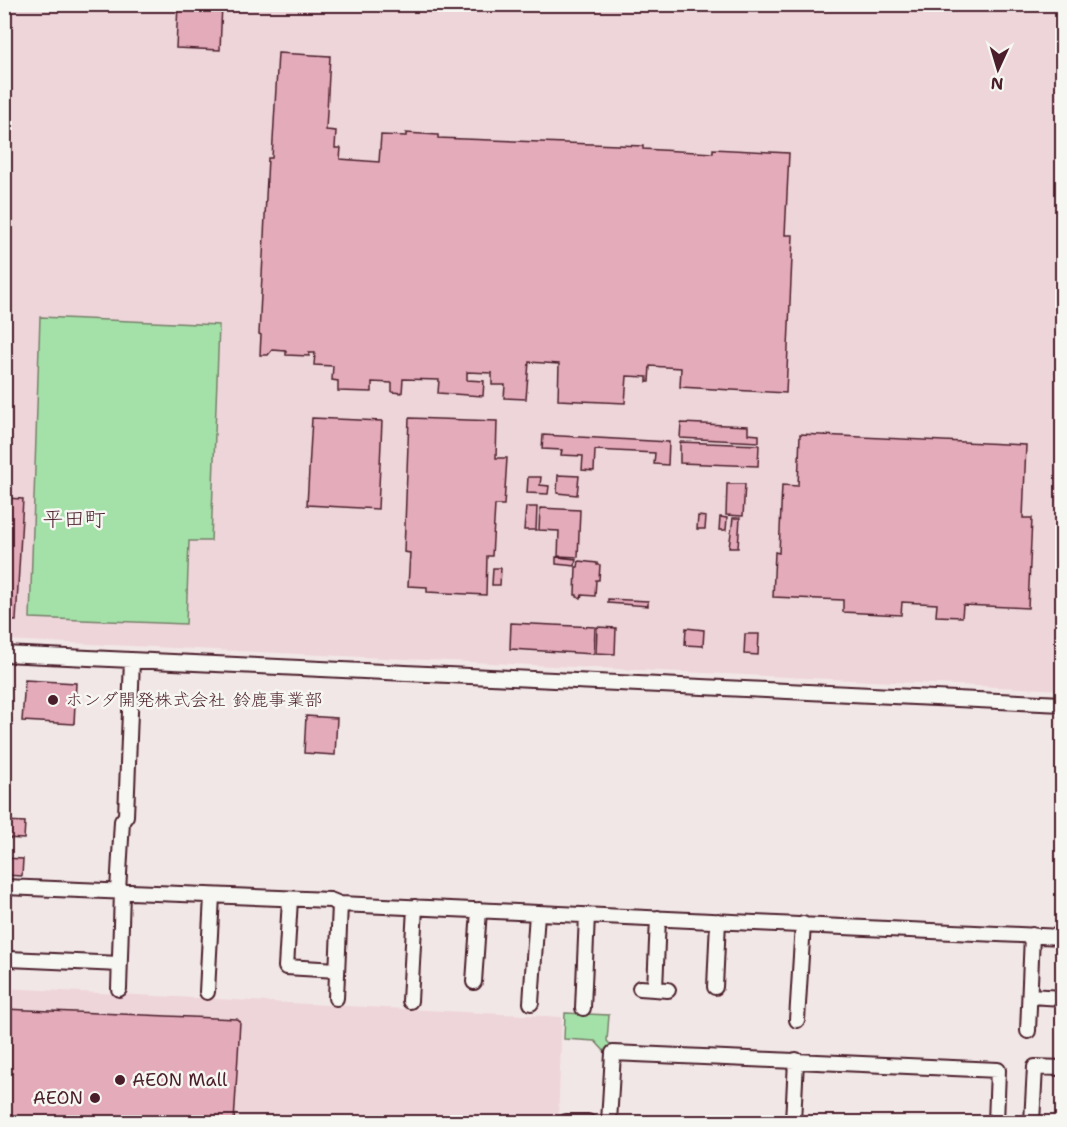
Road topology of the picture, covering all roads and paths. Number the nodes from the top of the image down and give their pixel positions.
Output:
1 (4, 654) edge
2 (132, 660) junction
3 (1062, 704) edge
4 (4, 887) edge
5 (120, 892) junction
6 (212, 896) junction
7 (290, 899) junction
8 (340, 904) junction
9 (415, 907) junction
10 (478, 910) junction
11 (537, 913) junction
12 (587, 915) junction
13 (658, 918) junction
14 (718, 921) junction
15 (803, 924) junction
16 (1032, 935) junction
17 (1062, 937) edge
18 (9, 959) dead end
19 (120, 964) junction
20 (337, 970) junction
21 (474, 982) dead end
22 (715, 987) dead end
23 (640, 988) dead end
24 (119, 989) dead end
25 (207, 992) dead end
26 (1030, 996) junction
27 (336, 998) dead end
28 (1062, 998) edge
29 (410, 1001) dead end
30 (531, 1003) dead end
31 (583, 1008) dead end
32 (796, 1020) dead end
33 (1028, 1031) dead end
34 (796, 1060) junction
35 (1062, 1068) edge
36 (566, 1122) edge
37 (588, 1122) edge
38 (609, 1122) edge
39 (793, 1122) edge
40 (996, 1122) edge
41 (1032, 1122) edge

1 - 2 street
2 - 3 street
2 - 5 street
4 - 5 street
5 - 6 street
5 - 19 street
6 - 7 street
6 - 25 street
7 - 8 street
7 - 20 street
8 - 9 street
8 - 20 street
9 - 10 street
9 - 29 street
10 - 11 street
10 - 21 street
11 - 12 street
11 - 30 street
12 - 13 street
12 - 31 street
13 - 14 street
13 - 23 street
14 - 15 street
14 - 22 street
15 - 16 street
15 - 32 street
16 - 17 street
16 - 26 street
18 - 19 street
19 - 24 street
20 - 27 street
26 - 28 street
26 - 33 street
34 - 38 street
34 - 39 street
34 - 40 street
35 - 41 street
36 - 37 street

